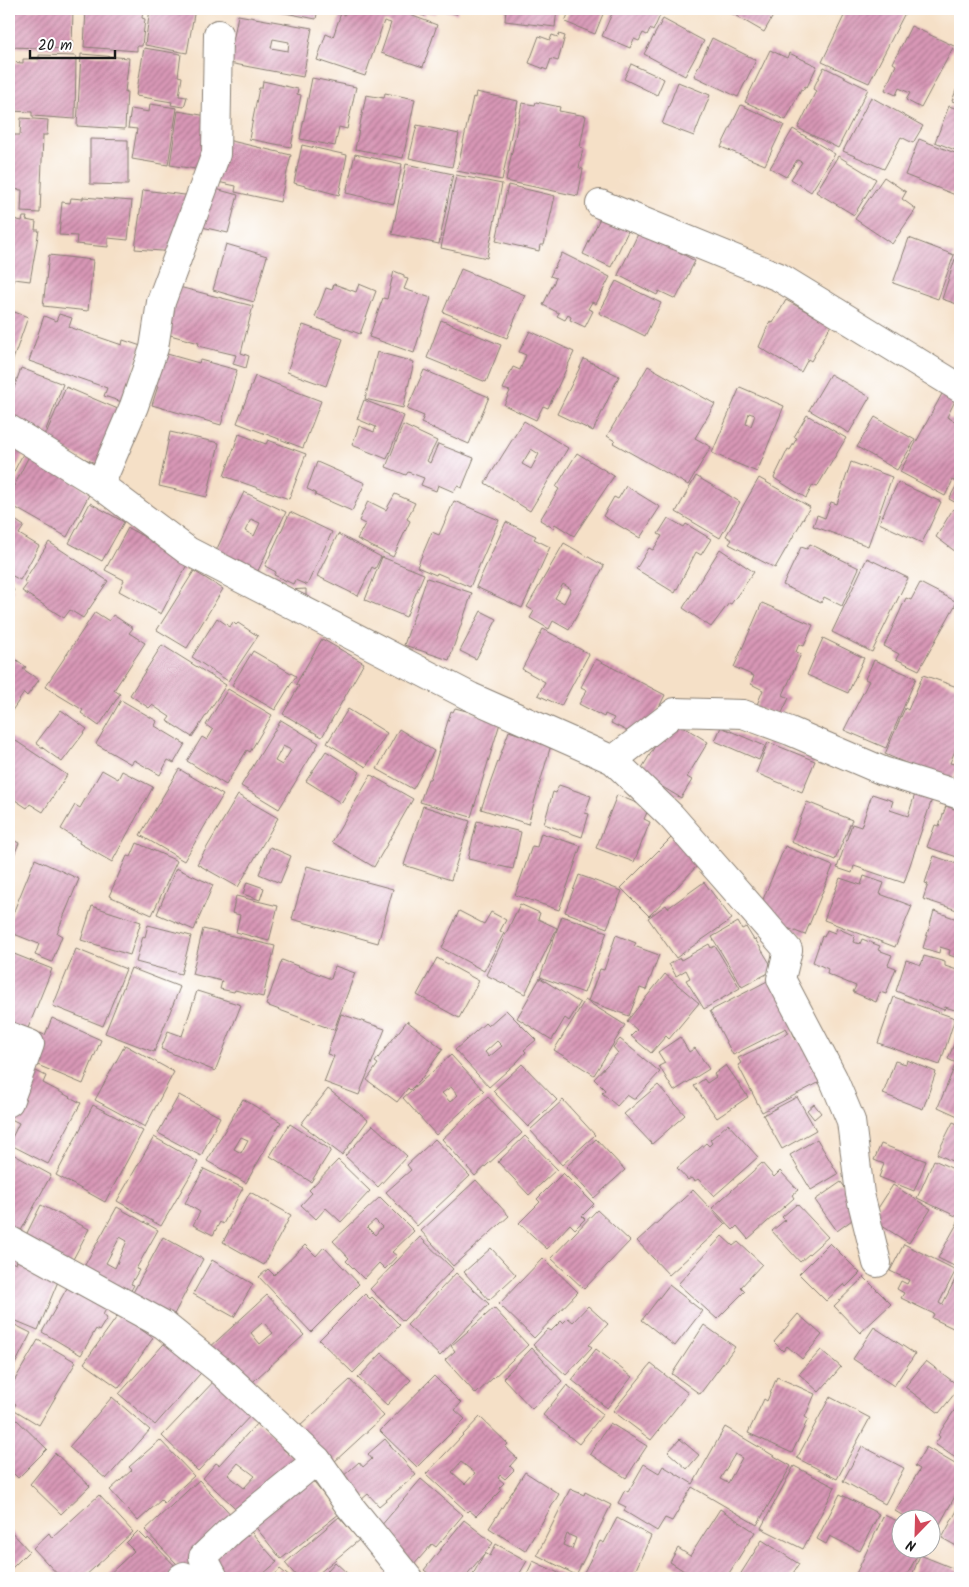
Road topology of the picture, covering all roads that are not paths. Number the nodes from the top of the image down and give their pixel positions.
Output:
1 (218, 34) dead end
2 (600, 204) dead end
3 (960, 388) edge
4 (9, 429) edge
5 (100, 485) junction
6 (613, 760) junction
7 (960, 795) edge
8 (9, 1036) edge
9 (9, 1102) edge
10 (9, 1240) edge
11 (877, 1263) dead end
12 (317, 1460) junction
13 (182, 1578) edge
14 (187, 1578) edge
15 (214, 1578) edge
16 (408, 1578) edge

1 - 5 street
2 - 3 street
4 - 5 street
5 - 6 street
6 - 7 street
6 - 11 street
8 - 9 street
10 - 12 street
12 - 15 street
12 - 16 street
13 - 14 street

